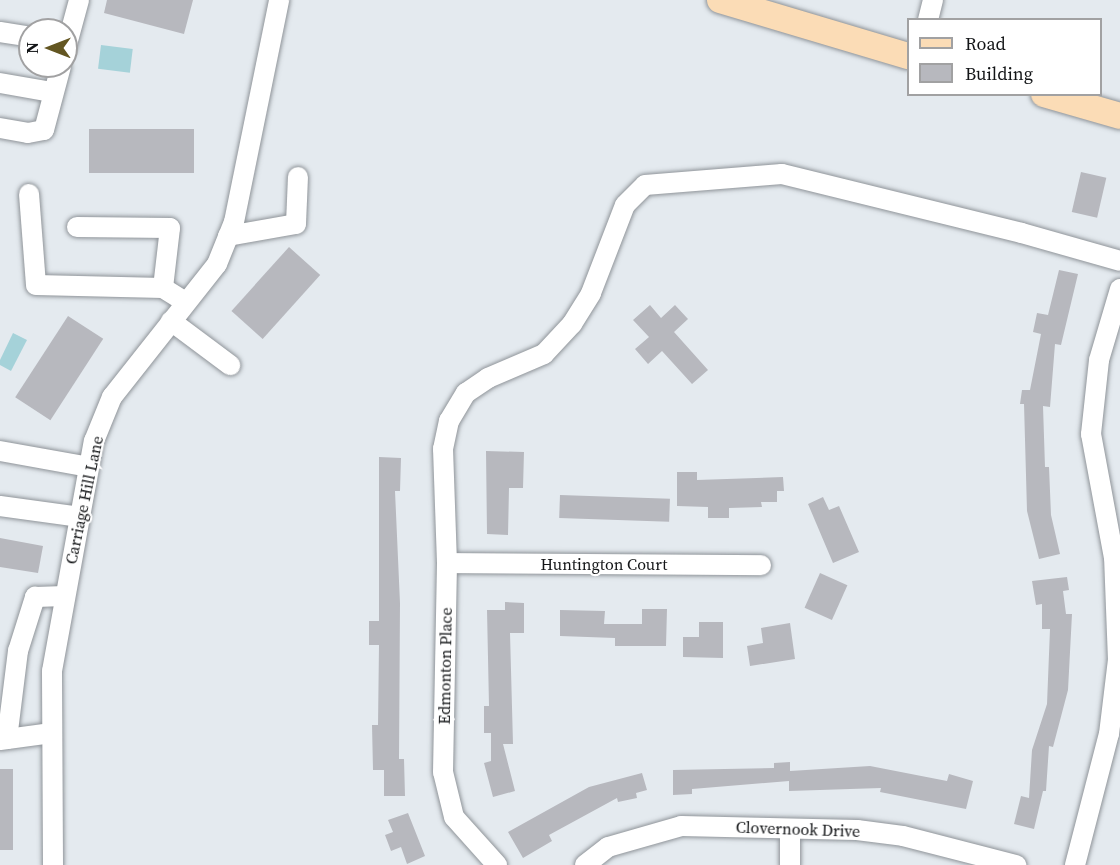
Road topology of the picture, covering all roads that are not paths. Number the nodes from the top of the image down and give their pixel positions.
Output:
1 (80, 0) edge
2 (279, 0) edge
3 (720, 0) edge
4 (933, 0) edge
5 (75, 18) edge
6 (928, 18) edge
7 (0, 32) edge
8 (18, 35) edge
9 (907, 55) edge
10 (57, 78) edge
11 (0, 83) edge
12 (52, 92) junction
13 (1051, 96) edge
14 (1120, 116) edge
15 (0, 128) edge
16 (298, 177) dead end
17 (29, 194) dead end
18 (77, 227) dead end
19 (228, 236) junction
20 (1120, 261) edge
21 (163, 288) junction
22 (1120, 289) edge
23 (185, 302) junction
24 (171, 321) junction
25 (230, 365) dead end
26 (0, 451) edge
27 (89, 467) junction
28 (0, 506) edge
29 (80, 517) junction
30 (447, 563) junction
31 (762, 565) dead end
32 (65, 596) junction
33 (52, 734) junction
34 (4, 739) edge
35 (790, 830) junction
36 (53, 865) edge
37 (497, 865) edge
38 (585, 865) edge
39 (790, 865) edge
40 (1016, 865) edge
41 (1075, 865) edge

1 - 5 street
2 - 19 street, Carriage Hill Lane
3 - 9 main road
4 - 6 street
7 - 8 street
10 - 12 street
11 - 12 street
12 - 15 street
13 - 14 main road
16 - 19 street
17 - 21 street
18 - 21 street
19 - 23 street, Carriage Hill Lane
20 - 30 street, Edmonton Place
21 - 23 street
22 - 41 street
23 - 24 street, Carriage Hill Lane
24 - 25 street
24 - 27 street, Carriage Hill Lane
26 - 27 street
27 - 29 street, Carriage Hill Lane
28 - 29 street
29 - 32 street, Carriage Hill Lane
30 - 31 street, Huntington Court
30 - 37 street, Edmonton Place
32 - 33 street, Carriage Hill Lane
32 - 34 street
33 - 34 street
33 - 36 street, Carriage Hill Lane
35 - 38 street, Clovernook Drive
35 - 39 street
35 - 40 street, Clovernook Drive

